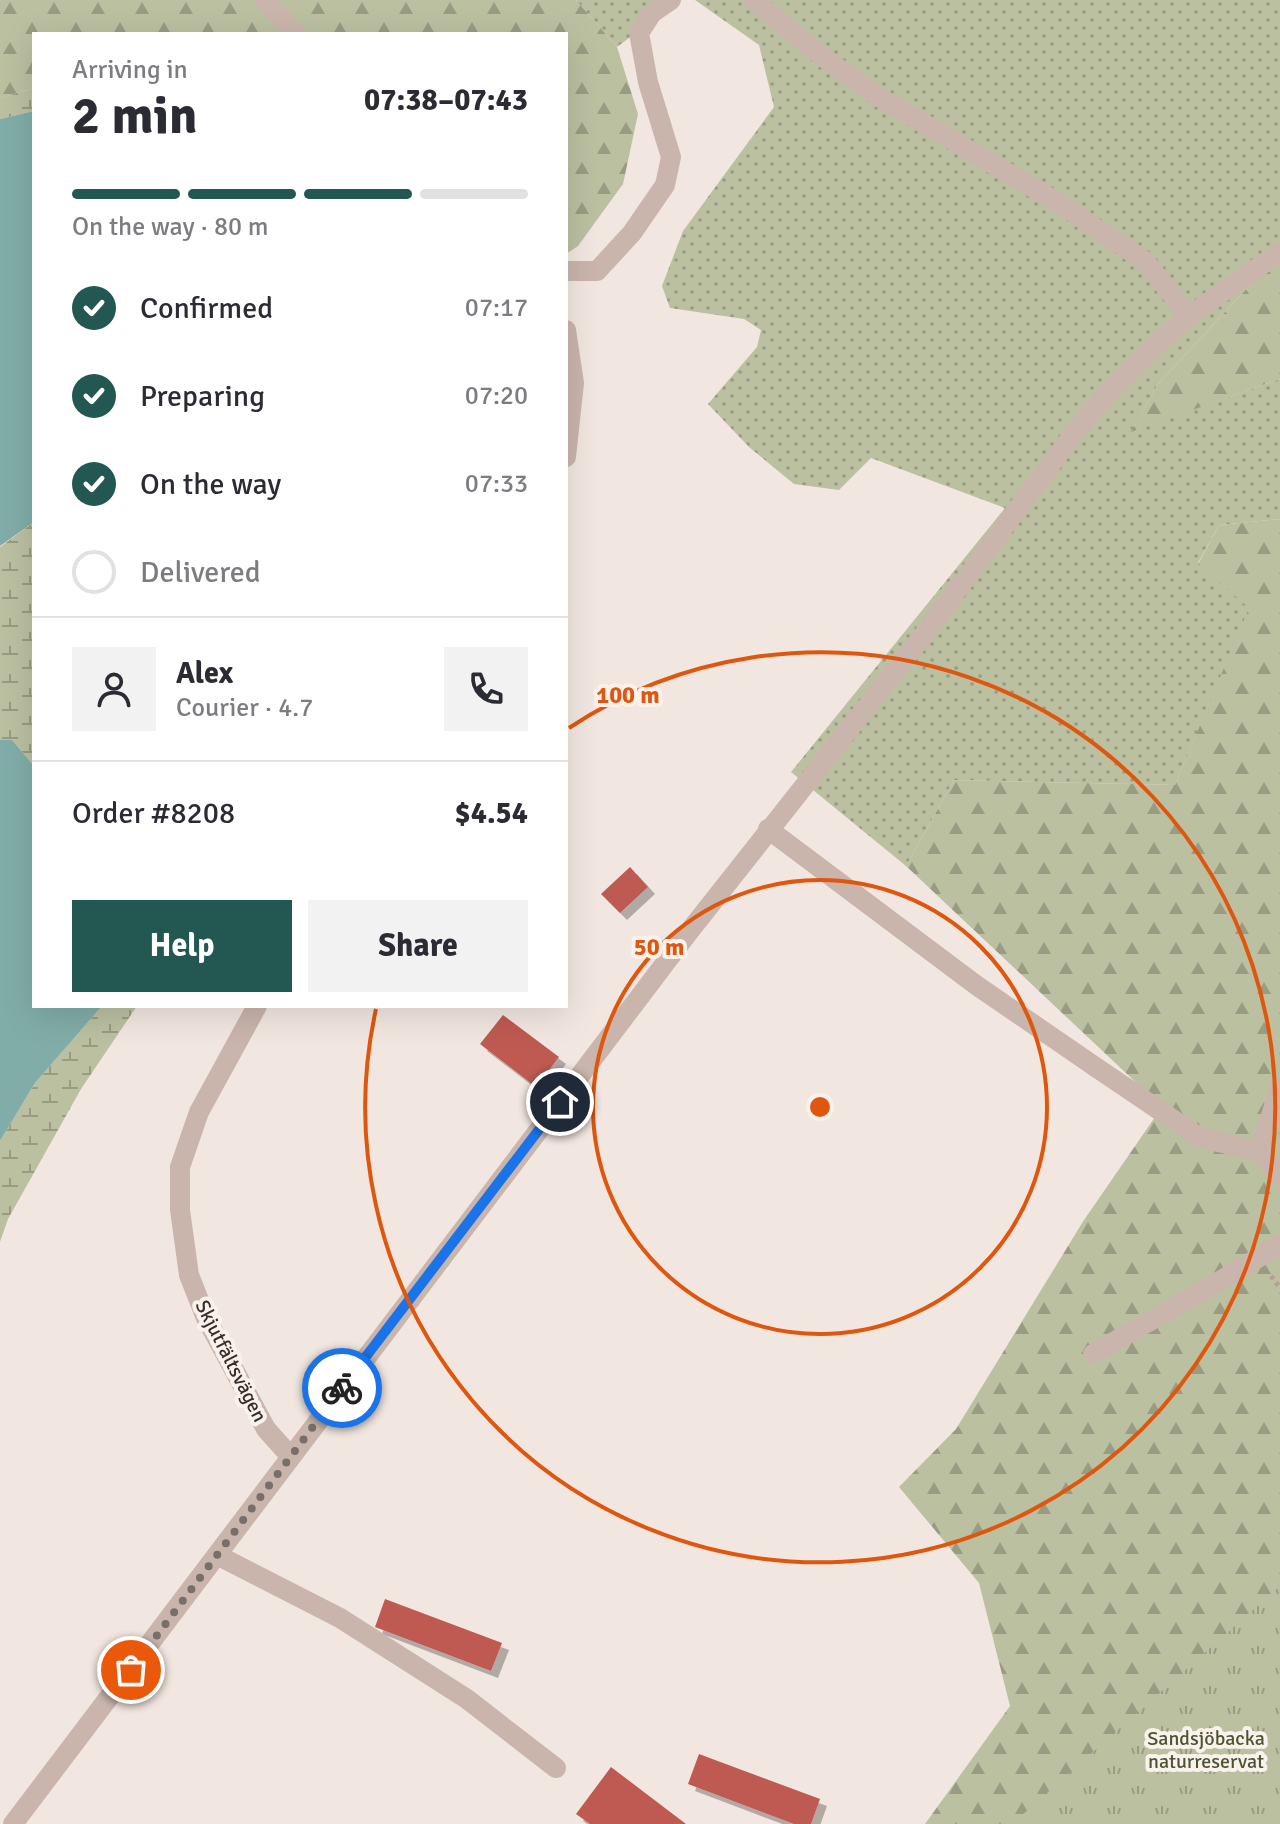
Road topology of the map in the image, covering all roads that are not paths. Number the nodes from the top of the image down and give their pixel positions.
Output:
1 (264, 0) edge
2 (671, 0) edge
3 (754, 0) edge
4 (295, 32) edge
5 (1280, 252) edge
6 (568, 271) edge
7 (1189, 316) junction
8 (568, 343) edge
9 (568, 438) edge
10 (768, 829) junction
11 (256, 1008) edge
12 (1280, 1088) edge
13 (1259, 1152) junction
14 (1280, 1176) edge
15 (1280, 1244) edge
16 (1093, 1354) dead end
17 (291, 1457) junction
18 (217, 1555) junction
19 (556, 1768) dead end
20 (13, 1824) edge

1 - 4 street
2 - 6 street
3 - 7 street
5 - 7 street
7 - 10 street
8 - 9 street
10 - 13 street
10 - 17 street
11 - 17 street, Skjutfältsvägen
12 - 13 street
13 - 14 street
15 - 16 street
17 - 18 street
18 - 19 street
18 - 20 street

